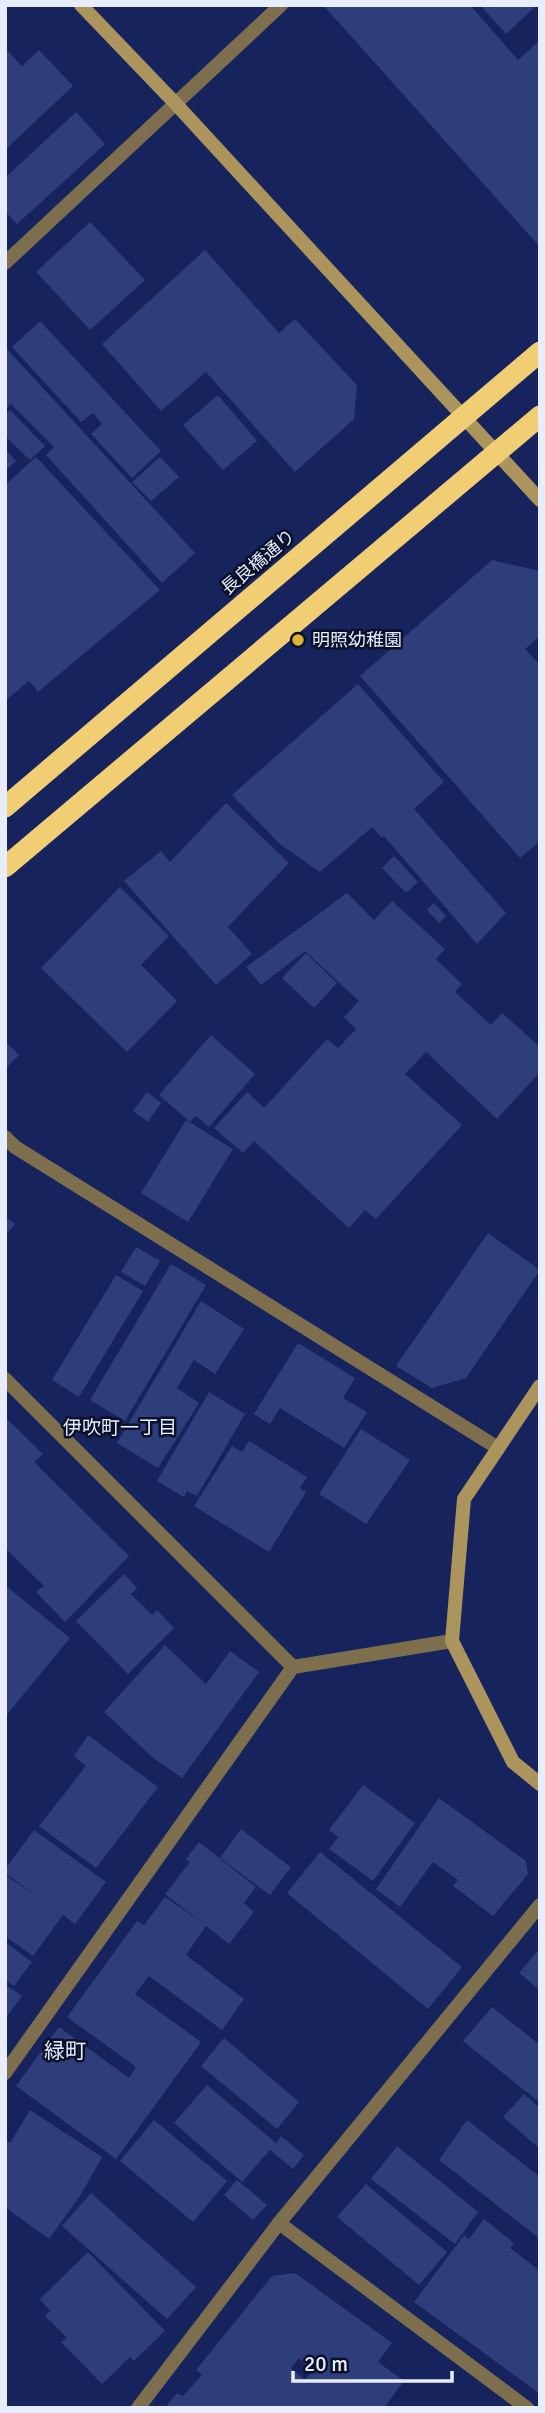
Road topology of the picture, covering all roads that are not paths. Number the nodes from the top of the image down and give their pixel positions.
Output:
1 (80, 5) edge
2 (281, 5) edge
3 (175, 103) junction
4 (5, 263) edge
5 (540, 352) edge
6 (540, 416) edge
7 (464, 417) junction
8 (498, 452) junction
9 (540, 500) edge
10 (5, 807) edge
11 (5, 867) edge
12 (5, 1136) edge
13 (5, 1379) edge
14 (540, 1386) edge
15 (498, 1448) junction
16 (452, 1641) junction
17 (293, 1667) junction
18 (540, 1784) edge
19 (540, 1905) edge
20 (5, 2073) edge
21 (279, 2222) junction
22 (138, 2408) edge
23 (527, 2408) edge

1 - 3 street
2 - 3 street
3 - 4 street
3 - 7 street
5 - 7 highway, 長良橋通り
6 - 8 highway
7 - 8 street
7 - 10 highway, 長良橋通り
8 - 9 street
8 - 11 highway
12 - 15 street
13 - 17 street
14 - 15 street
15 - 16 street
16 - 17 street
16 - 18 street
17 - 20 street
19 - 21 street
21 - 22 street
21 - 23 street

